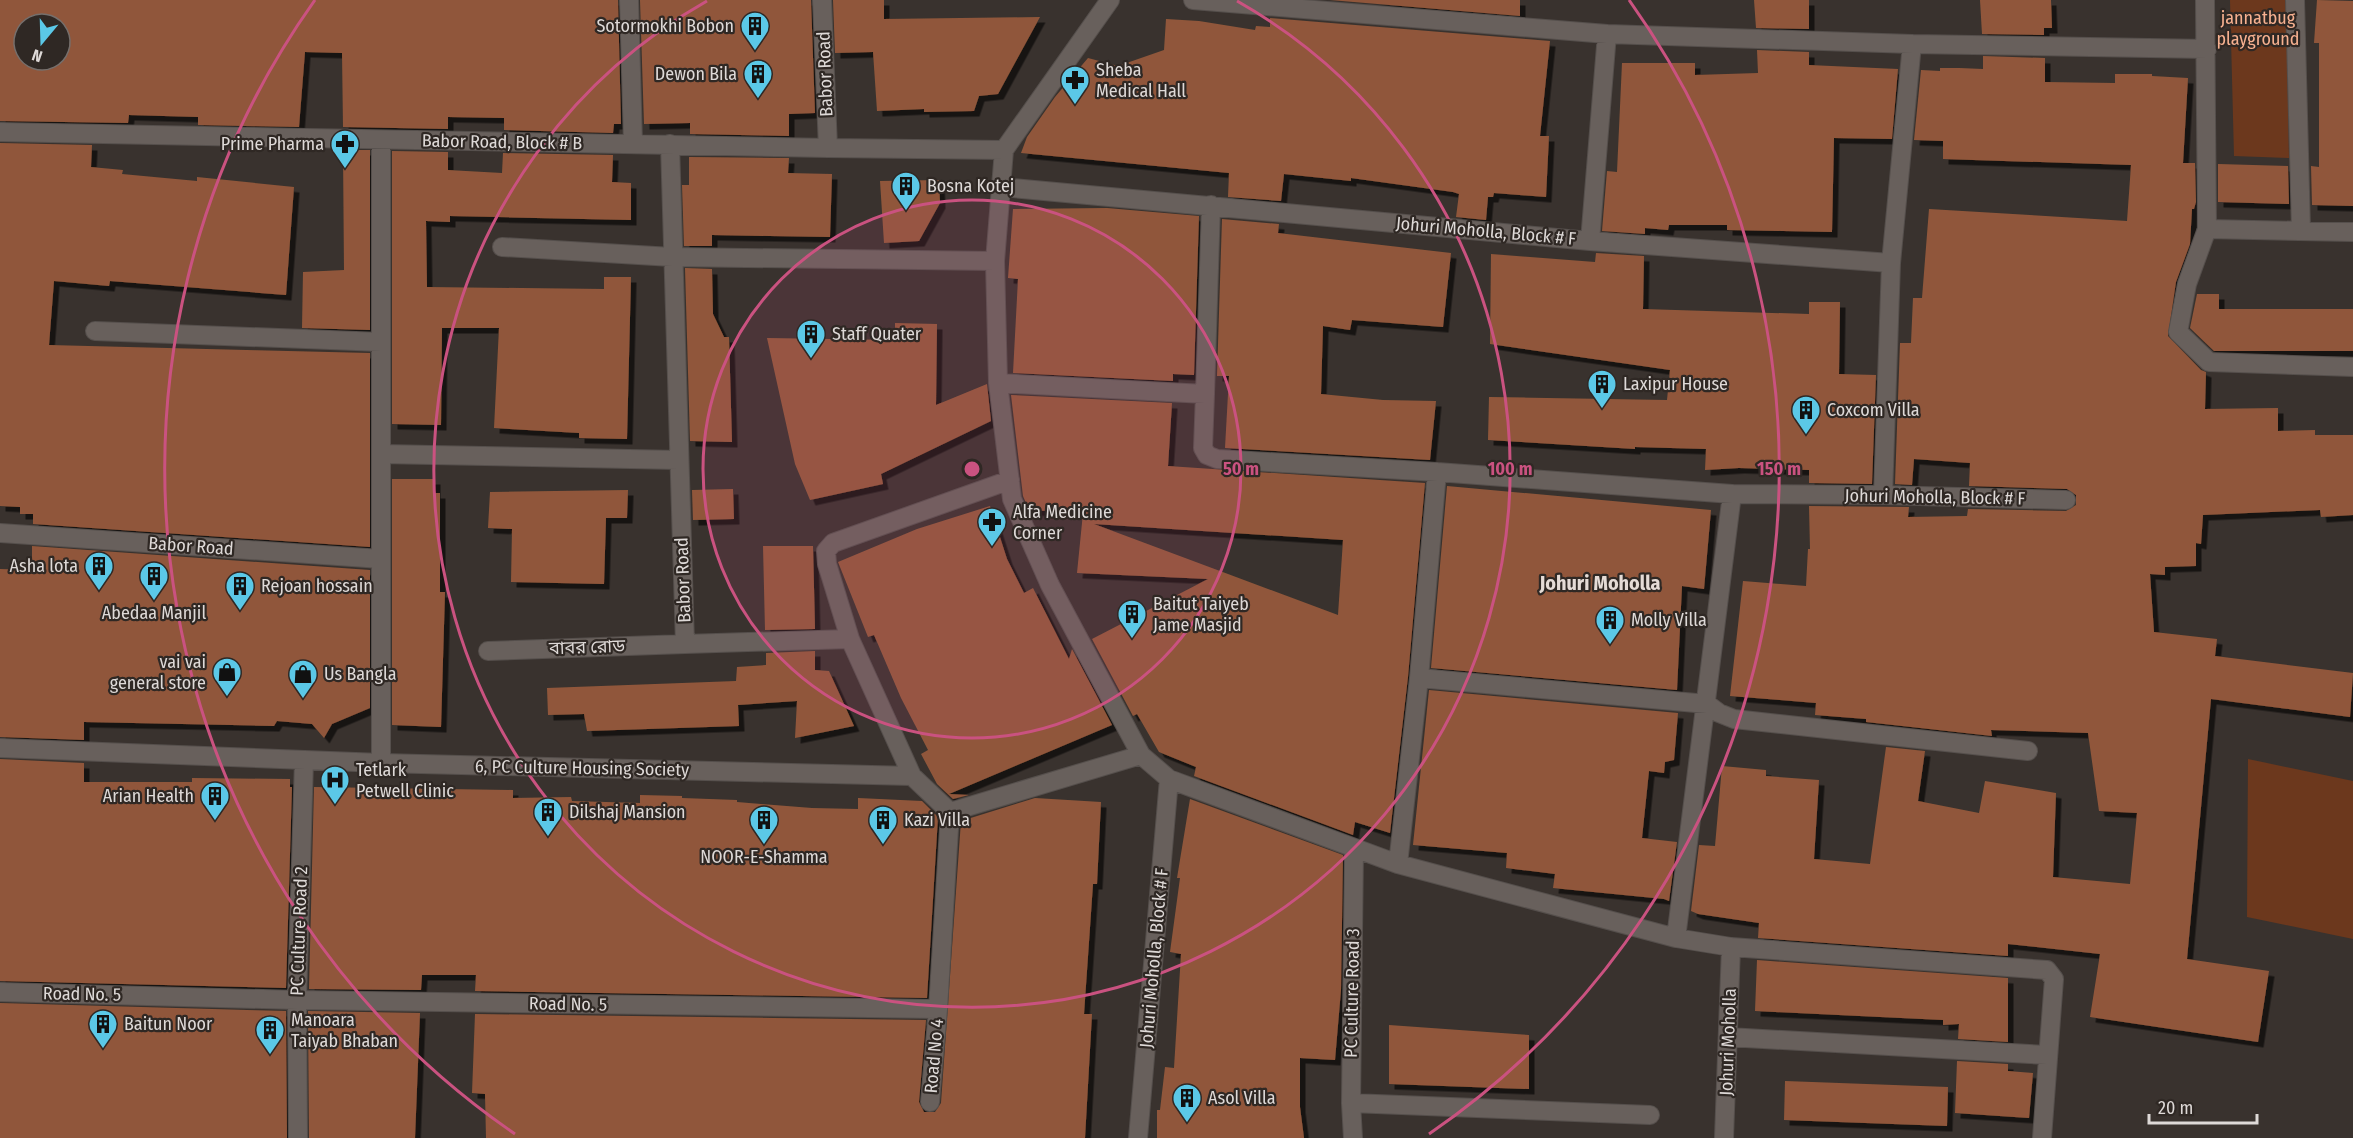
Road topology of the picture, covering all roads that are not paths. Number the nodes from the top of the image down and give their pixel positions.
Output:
1 (629, 0) edge
2 (822, 0) edge
3 (1110, 0) edge
4 (1193, 0) edge
5 (2205, 0) edge
6 (2295, 0) edge
7 (1267, 3) edge
8 (1607, 34) junction
9 (1912, 44) junction
10 (2207, 49) junction
11 (0, 132) edge
12 (381, 140) junction
13 (633, 144) junction
14 (670, 144) junction
15 (828, 148) junction
16 (1004, 150) junction
17 (1001, 187) junction
18 (1211, 205) junction
19 (2207, 229) junction
20 (2301, 230) junction
21 (2353, 232) edge
22 (1590, 241) junction
23 (502, 246) dead end
24 (672, 257) junction
25 (995, 261) junction
26 (1892, 262) junction
27 (95, 331) dead end
28 (381, 342) junction
29 (2353, 367) edge
30 (998, 383) junction
31 (1205, 394) junction
32 (381, 454) junction
33 (678, 460) junction
34 (1437, 472) junction
35 (1010, 480) junction
36 (1732, 494) junction
37 (1883, 495) junction
38 (2066, 500) dead end
39 (0, 533) edge
40 (381, 559) junction
41 (850, 639) junction
42 (685, 644) junction
43 (488, 651) dead end
44 (1419, 678) junction
45 (1707, 704) junction
46 (0, 748) edge
47 (2028, 751) dead end
48 (1141, 755) junction
49 (304, 760) junction
50 (381, 763) junction
51 (912, 776) junction
52 (1169, 779) junction
53 (950, 812) junction
54 (1354, 849) junction
55 (1398, 864) junction
56 (1676, 938) junction
57 (1731, 946) junction
58 (0, 992) edge
59 (297, 1000) junction
60 (938, 1009) junction
61 (1728, 1037) junction
62 (2047, 1055) junction
63 (930, 1102) dead end
64 (1351, 1104) junction
65 (1650, 1115) dead end
66 (298, 1138) edge
67 (1138, 1138) edge
68 (1353, 1138) edge
69 (1724, 1138) edge
70 (2042, 1138) edge

1 - 13 street
2 - 15 street, Babor Road
3 - 16 street
4 - 7 street
5 - 10 street
6 - 20 street
7 - 8 street
8 - 9 street
8 - 22 street, Johuri Moholla, Block # F
9 - 10 street
9 - 26 street
10 - 19 street
11 - 12 street, Babor Road, Block # B
12 - 13 street, Babor Road, Block # B
12 - 28 street
13 - 14 street, Babor Road, Block # B
14 - 15 street, Babor Road, Block # B
14 - 24 street, Babor Road
15 - 16 street, Babor Road, Block # B
16 - 17 street
17 - 18 street, Johuri Moholla, Block # F
17 - 25 street
18 - 22 street, Johuri Moholla, Block # F
18 - 31 street, Johuri Moholla, Block # F
19 - 20 street
19 - 29 street
20 - 21 street
22 - 26 street
23 - 24 street
24 - 25 street
24 - 33 street, Babor Road
25 - 30 street
26 - 37 street
27 - 28 street
28 - 32 street
30 - 31 street
30 - 35 street
31 - 34 street, Johuri Moholla, Block # F
32 - 33 street
32 - 40 street
33 - 42 street, Babor Road
34 - 36 street, Johuri Moholla, Block # F
34 - 44 street
35 - 41 street
35 - 48 street
36 - 37 street, Johuri Moholla, Block # F
36 - 45 street
37 - 38 street, Johuri Moholla, Block # F
39 - 40 street, Babor Road
40 - 50 street
41 - 42 street, Babor Road
41 - 51 street
42 - 43 street, বাবর রোড
44 - 45 street
44 - 55 street
45 - 47 street
45 - 56 street
46 - 49 street, 6, PC Culture Housing Society
48 - 52 street
48 - 53 street
49 - 50 street, 6, PC Culture Housing Society
49 - 59 street, PC Culture Road 2
50 - 51 street, 6, PC Culture Housing Society
51 - 53 street
52 - 54 street
52 - 67 street, Johuri Moholla, Block # F
53 - 60 street
54 - 55 street
54 - 64 street, PC Culture Road 3
55 - 56 street
56 - 57 street
57 - 61 street, Johuri Moholla
57 - 62 street
58 - 59 street, Road No. 5
59 - 60 street, Road No. 5
59 - 66 street, PC Culture Road 2
60 - 63 street, Road No 4
61 - 62 street
61 - 69 street, Johuri Moholla
62 - 70 street
64 - 65 street
64 - 68 street, PC Culture Road 3

